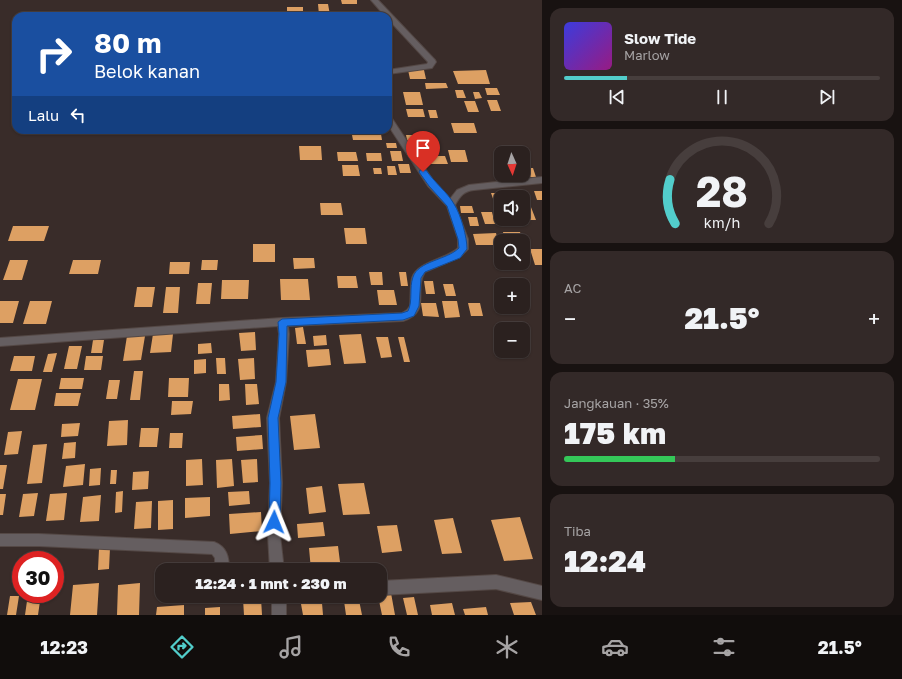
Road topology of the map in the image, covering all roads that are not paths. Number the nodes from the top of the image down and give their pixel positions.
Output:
1 (374, 0) edge
2 (385, 12) edge
3 (392, 19) edge
4 (392, 72) edge
5 (392, 125) edge
6 (542, 180) edge
7 (451, 205) junction
8 (282, 322) junction
9 (0, 342) edge
10 (0, 540) edge
11 (223, 563) edge
12 (276, 563) edge
13 (387, 588) edge
14 (542, 593) edge
15 (279, 603) edge
16 (279, 615) edge

1 - 2 street
3 - 4 street
5 - 7 street
6 - 7 street
7 - 8 street
8 - 9 street
8 - 12 street
10 - 11 street
13 - 14 street
15 - 16 street

